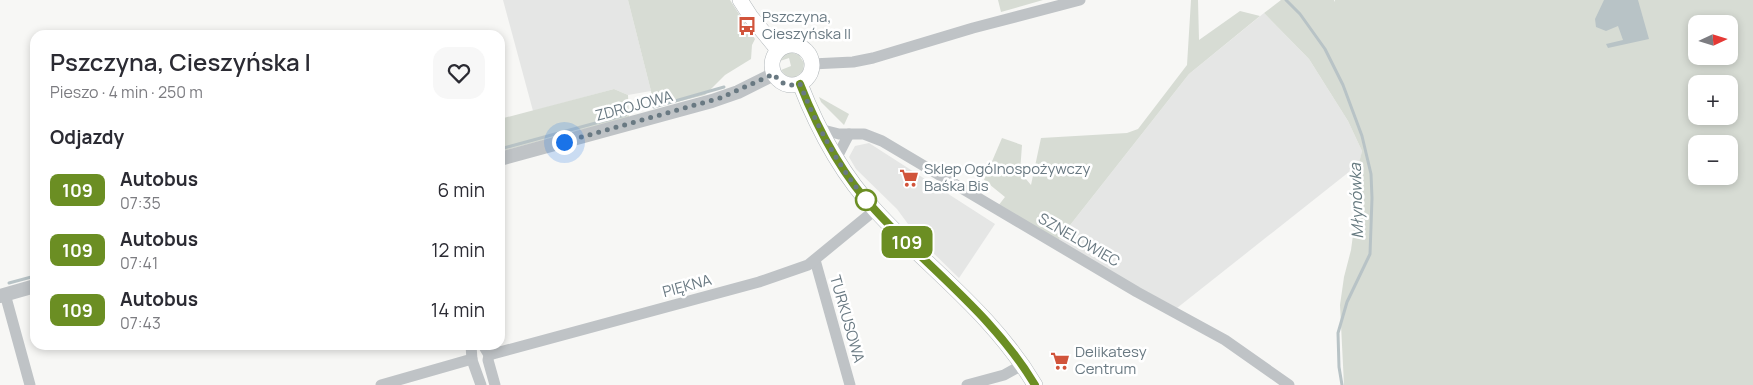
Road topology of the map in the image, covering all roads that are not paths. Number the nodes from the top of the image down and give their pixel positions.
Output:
1 (740, 0) edge
2 (1080, 0) edge
3 (778, 50) junction
4 (812, 64) junction
5 (774, 74) junction
6 (800, 84) junction
7 (819, 129) junction
8 (849, 134) junction
9 (505, 158) edge
10 (836, 159) junction
11 (875, 210) junction
12 (815, 260) junction
13 (30, 287) edge
14 (3, 295) edge
15 (505, 348) edge
16 (486, 353) edge
17 (473, 355) edge
18 (1022, 365) junction
19 (30, 385) edge
20 (381, 385) edge
21 (481, 385) edge
22 (495, 385) edge
23 (850, 385) edge
24 (967, 385) edge
25 (1035, 385) edge
26 (1289, 385) edge

1 - 3 main road
2 - 4 street
3 - 4 main road
3 - 5 main road
4 - 6 main road
5 - 6 main road
5 - 9 street, ZDROJOWA
6 - 7 main road
7 - 8 street, SZNELOWIEC
7 - 10 main road
8 - 10 street
8 - 26 street, SZNELOWIEC
10 - 11 main road
11 - 12 street, PIĘKNA
11 - 18 main road
12 - 15 street, PIĘKNA
12 - 23 street, TURKUSOWA
13 - 14 street
14 - 19 street
16 - 17 street, PIĘKNA
16 - 22 street
17 - 20 street
17 - 21 street
18 - 24 street
18 - 25 main road

